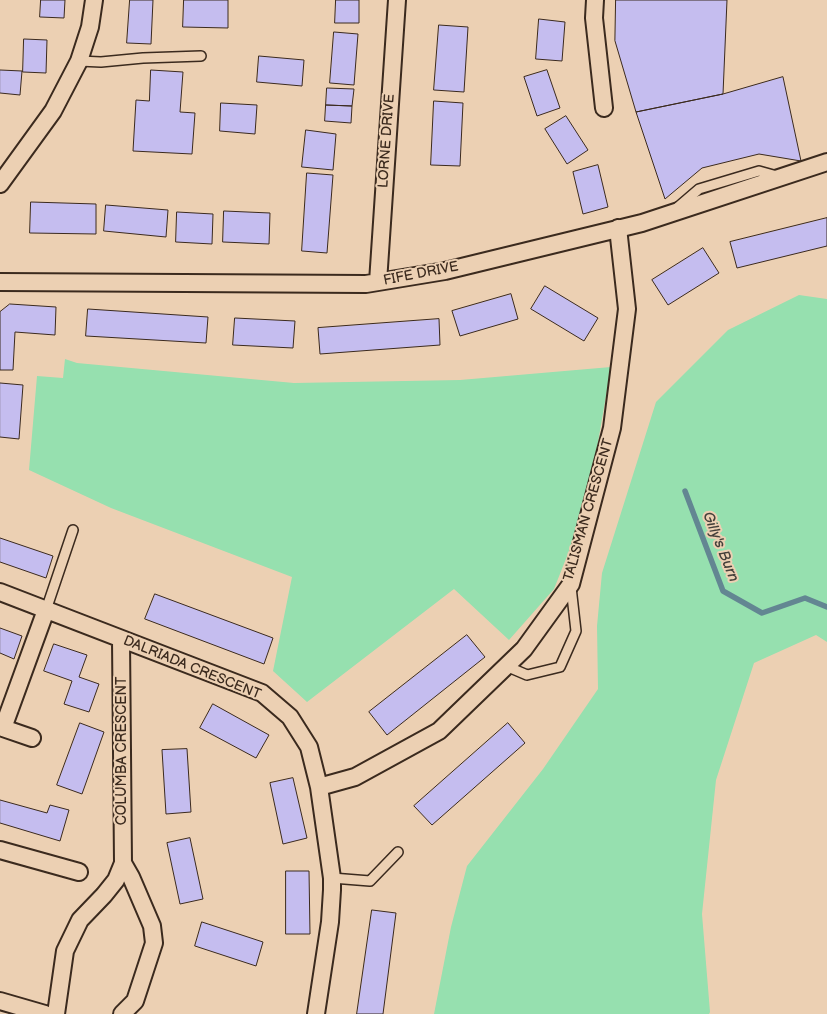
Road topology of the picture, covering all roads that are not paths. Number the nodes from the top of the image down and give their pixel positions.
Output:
1 (94, 0) edge
2 (396, 0) edge
3 (595, 0) edge
4 (201, 56) dead end
5 (79, 61) junction
6 (604, 108) dead end
7 (827, 162) edge
8 (0, 184) edge
9 (618, 228) junction
10 (0, 282) edge
11 (378, 282) junction
12 (73, 530) dead end
13 (571, 584) junction
14 (0, 592) edge
15 (46, 610) junction
16 (121, 640) junction
17 (506, 666) junction
18 (1, 727) edge
19 (32, 738) dead end
20 (319, 787) junction
21 (0, 850) edge
22 (398, 852) dead end
23 (123, 862) junction
24 (79, 872) dead end
25 (332, 878) junction
26 (0, 1001) edge
27 (45, 1014) edge
28 (56, 1014) edge
29 (122, 1014) edge
30 (316, 1014) edge

1 - 5 street
2 - 11 street, LORNE DRIVE
3 - 6 street
4 - 5 lane
5 - 8 street
7 - 9 street, FIFE DRIVE
9 - 11 street, FIFE DRIVE
9 - 13 street, TALISMAN CRESCENT
10 - 11 street, FIFE DRIVE
12 - 15 lane
13 - 17 street, TALISMAN CRESCENT
13 - 17 lane
14 - 15 street, DALRIADA CRESCENT
15 - 16 street, DALRIADA CRESCENT
15 - 18 street
16 - 20 street, DALRIADA CRESCENT
16 - 23 street, COLUMBA CRESCENT
17 - 20 street, TALISMAN CRESCENT
18 - 19 street
20 - 25 street, DALRIADA CRESCENT
21 - 24 street
22 - 25 lane
23 - 28 street, COLUMBA CRESCENT
23 - 29 street, COLUMBA CRESCENT
25 - 30 street, DALRIADA CRESCENT
26 - 27 street

